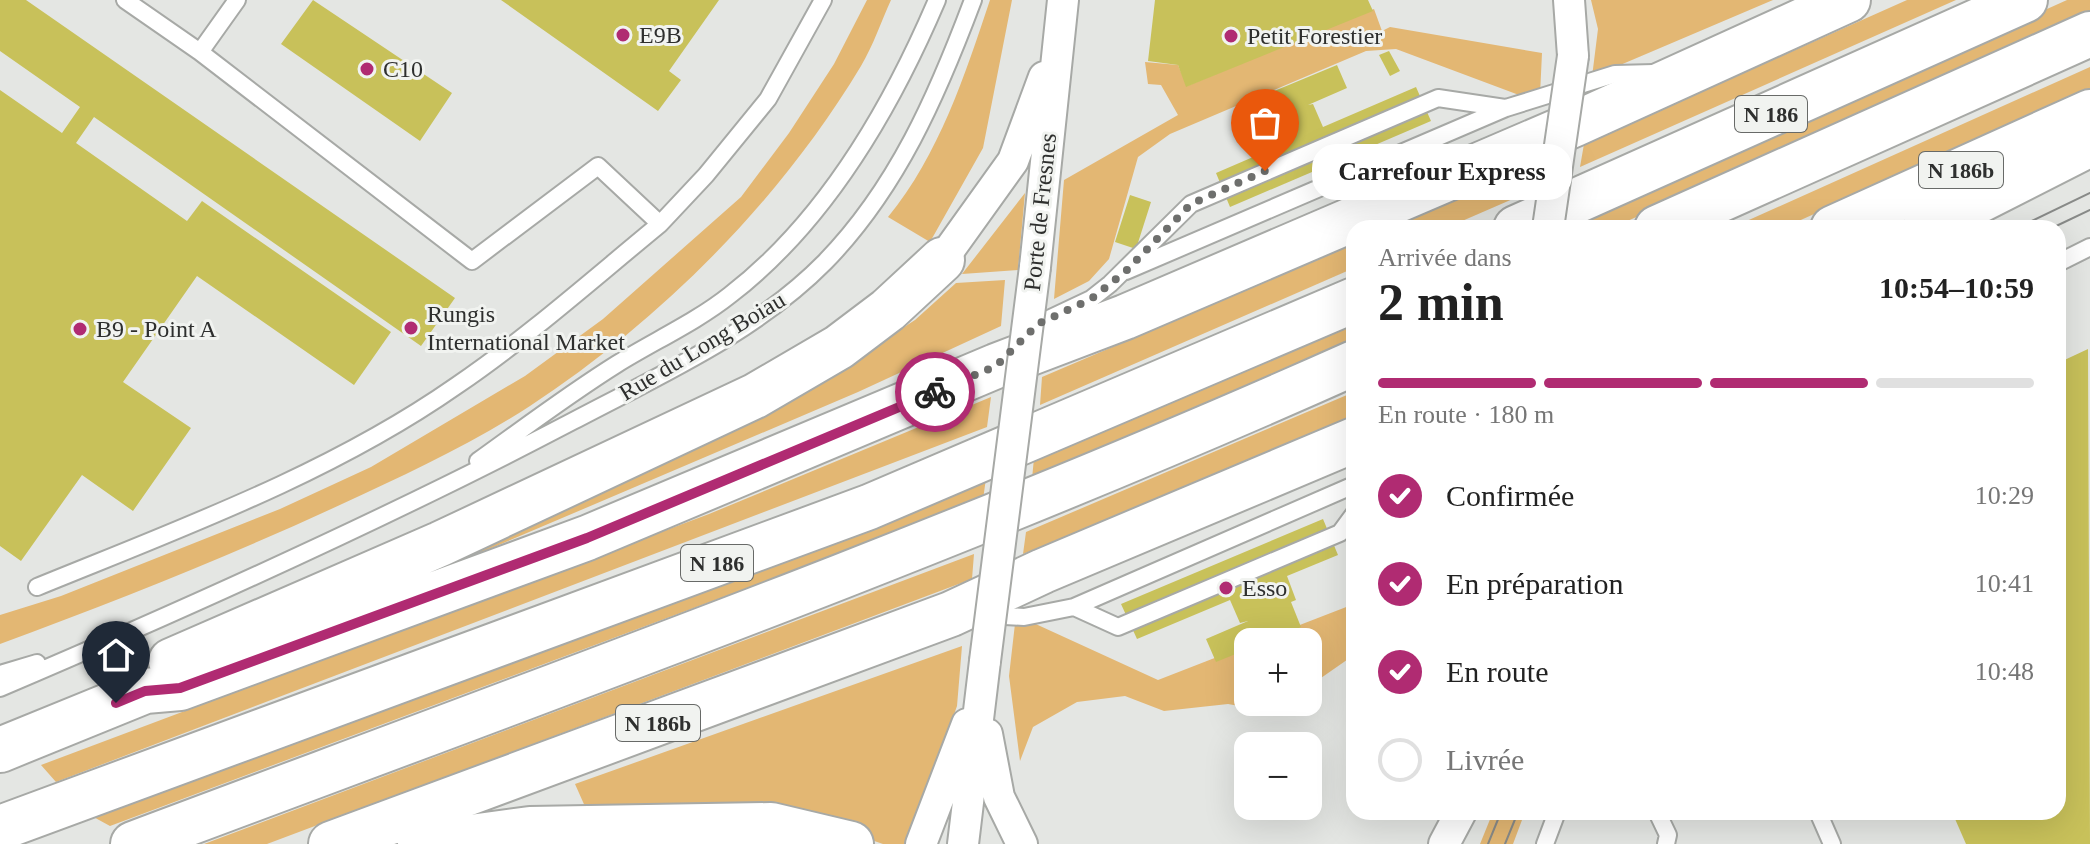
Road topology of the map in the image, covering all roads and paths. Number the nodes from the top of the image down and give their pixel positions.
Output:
1 (125, 0) edge
2 (237, 0) edge
3 (823, 0) edge
4 (937, 0) edge
5 (973, 0) edge
6 (1063, 0) edge
7 (1569, 0) edge
8 (1848, 0) edge
9 (2025, 0) edge
10 (1060, 34) junction
11 (2090, 34) edge
12 (200, 52) junction
13 (1686, 72) junction
14 (1506, 108) junction
15 (2090, 112) edge
16 (2090, 144) edge
17 (1351, 220) edge
18 (1534, 220) edge
19 (1549, 220) edge
20 (1675, 220) edge
21 (1851, 220) edge
22 (1941, 220) edge
23 (1346, 222) edge
24 (660, 224) junction
25 (2090, 247) edge
26 (2066, 259) edge
27 (942, 260) joint
28 (1126, 271) junction
29 (1346, 303) edge
30 (996, 366) junction
31 (1346, 367) edge
32 (1346, 443) edge
33 (1346, 488) edge
34 (431, 495) junction
35 (1346, 525) edge
36 (37, 587) dead end
37 (1074, 607) junction
38 (951, 614) junction
39 (96, 647) junction
40 (0, 674) edge
41 (984, 675) junction
42 (0, 688) edge
43 (145, 691) junction
44 (0, 750) edge
45 (1457, 820) edge
46 (1554, 820) edge
47 (1661, 820) edge
48 (1822, 820) edge
49 (658, 826) junction
50 (0, 828) edge
51 (367, 840) edge
52 (133, 844) edge
53 (420, 844) edge
54 (781, 844) edge
55 (851, 844) edge
56 (921, 844) edge
57 (963, 844) edge
58 (1022, 844) edge
59 (1444, 844) edge
60 (1545, 844) edge
61 (1666, 844) edge
62 (1832, 844) edge

1 - 12 lane
2 - 12 lane
3 - 24 lane
4 - 34 lane, Rue du Long Boiau
5 - 34 lane, Rue du Long Boiau
6 - 10 street, Porte de Fresnes
7 - 19 street, bridge
8 - 13 highway
9 - 18 highway, N 186
10 - 27 street
10 - 41 street, Porte de Fresnes, bridge
11 - 20 highway, N 186
12 - 24 lane
13 - 14 lane
13 - 17 highway
14 - 28 lane
14 - 28 lane
15 - 21 highway, N 186b
16 - 22 highway
23 - 30 highway
24 - 36 lane
25 - 26 lane
27 - 43 highway
28 - 30 lane
29 - 50 highway, N 186
30 - 43 highway
31 - 52 highway, N 186
32 - 38 highway, N 186b
33 - 37 lane
34 - 39 lane, Rue du Long Boiau
35 - 37 lane
37 - 38 lane
38 - 51 highway, N 186b
39 - 40 lane
39 - 42 lane, Rue du Long Boiau
41 - 56 street
41 - 57 street
41 - 58 street, Porte de Fresnes
43 - 44 highway
45 - 59 street
46 - 60 lane
47 - 61 lane
48 - 62 lane
49 - 53 highway
49 - 54 street
49 - 55 highway

